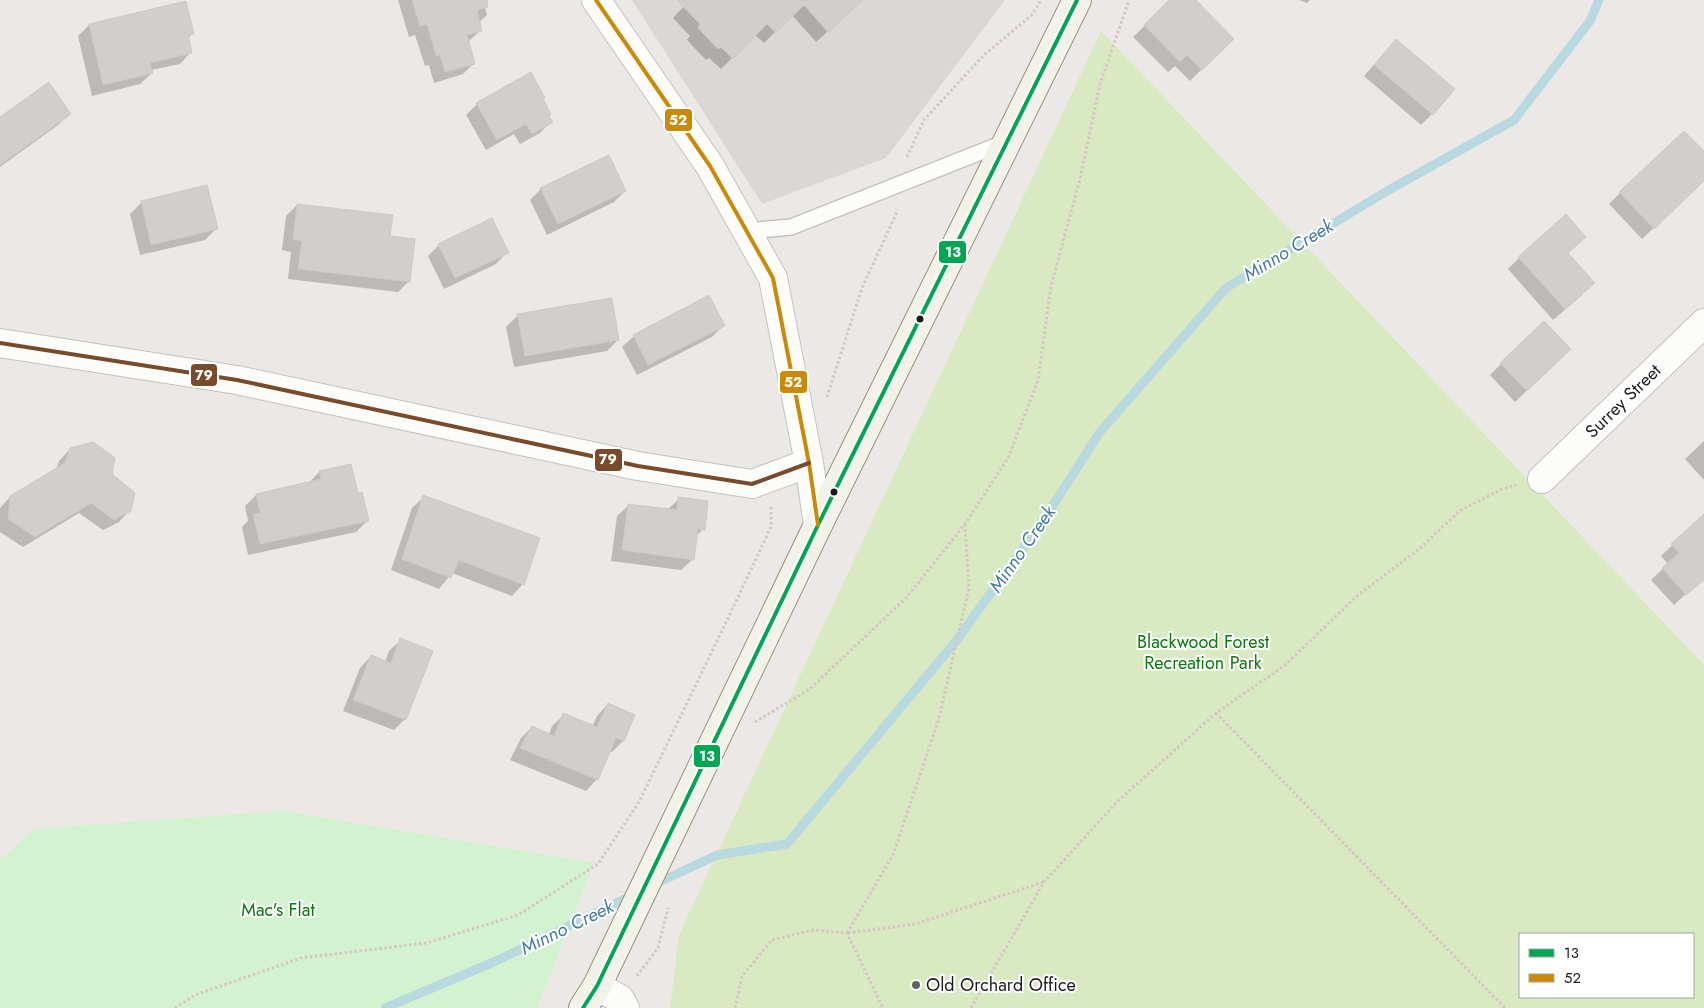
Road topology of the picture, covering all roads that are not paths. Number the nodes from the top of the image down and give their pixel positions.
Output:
1 (596, 0) edge
2 (1077, 0) edge
3 (1006, 142) junction
4 (746, 231) junction
5 (1704, 323) edge
6 (0, 343) edge
7 (809, 463) junction
8 (1542, 479) road end
9 (818, 525) junction
10 (590, 997) edge
11 (623, 1004) edge

1 - 4 street
2 - 3 main road
3 - 4 lane
3 - 9 main road
4 - 7 street
5 - 8 street, Surrey Street
6 - 7 street
7 - 9 street
9 - 10 main road
10 - 11 street

